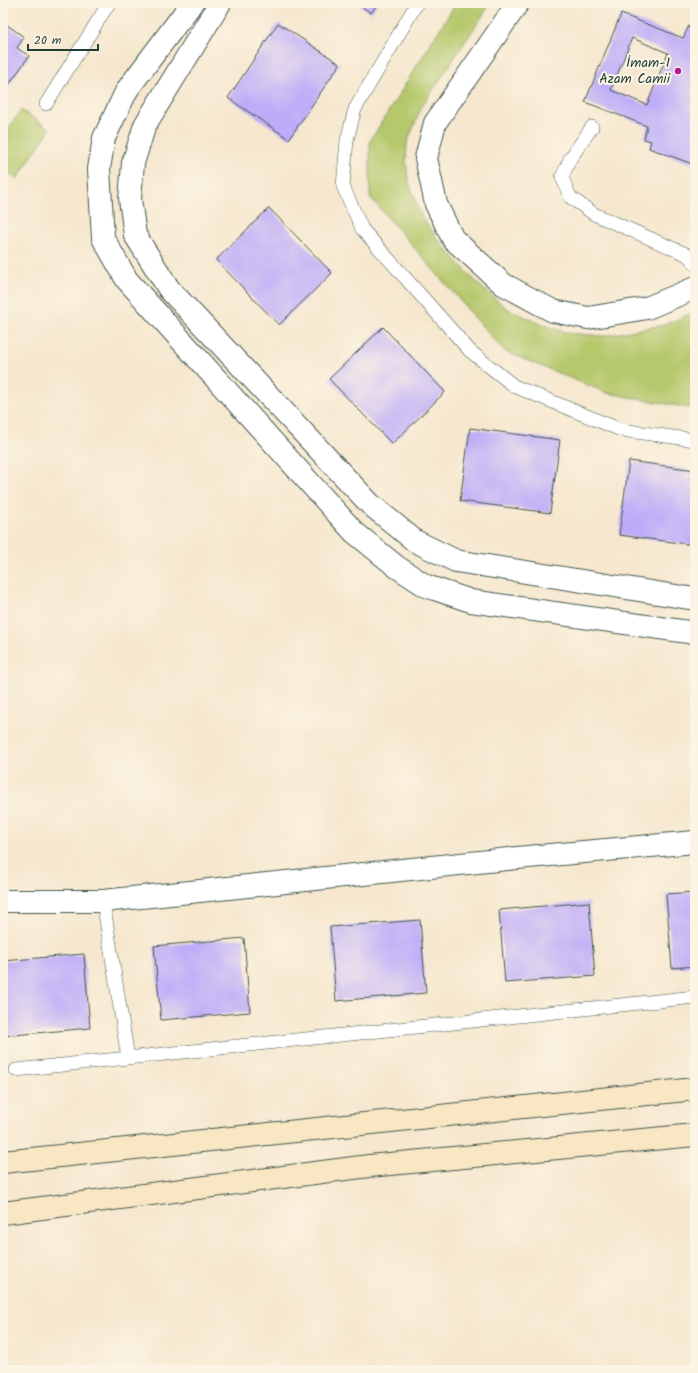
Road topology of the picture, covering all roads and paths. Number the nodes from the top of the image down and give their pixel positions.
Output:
1 (109, 3) edge
2 (192, 3) edge
3 (220, 3) edge
4 (417, 3) edge
5 (518, 3) edge
6 (46, 104) dead end
7 (592, 127) dead end
8 (695, 264) edge
9 (695, 288) edge
10 (695, 440) edge
11 (695, 599) edge
12 (695, 634) edge
13 (695, 842) edge
14 (3, 901) edge
15 (104, 901) junction
16 (695, 998) edge
17 (128, 1058) junction
18 (16, 1070) dead end
19 (695, 1089) edge
20 (695, 1135) edge
21 (3, 1162) edge
22 (3, 1213) edge

1 - 6 lane
2 - 12 street
3 - 11 street
4 - 10 lane
5 - 9 street
7 - 8 lane
13 - 15 street
14 - 15 street
15 - 17 lane
16 - 17 lane
17 - 18 lane
19 - 21 main road
20 - 22 main road

